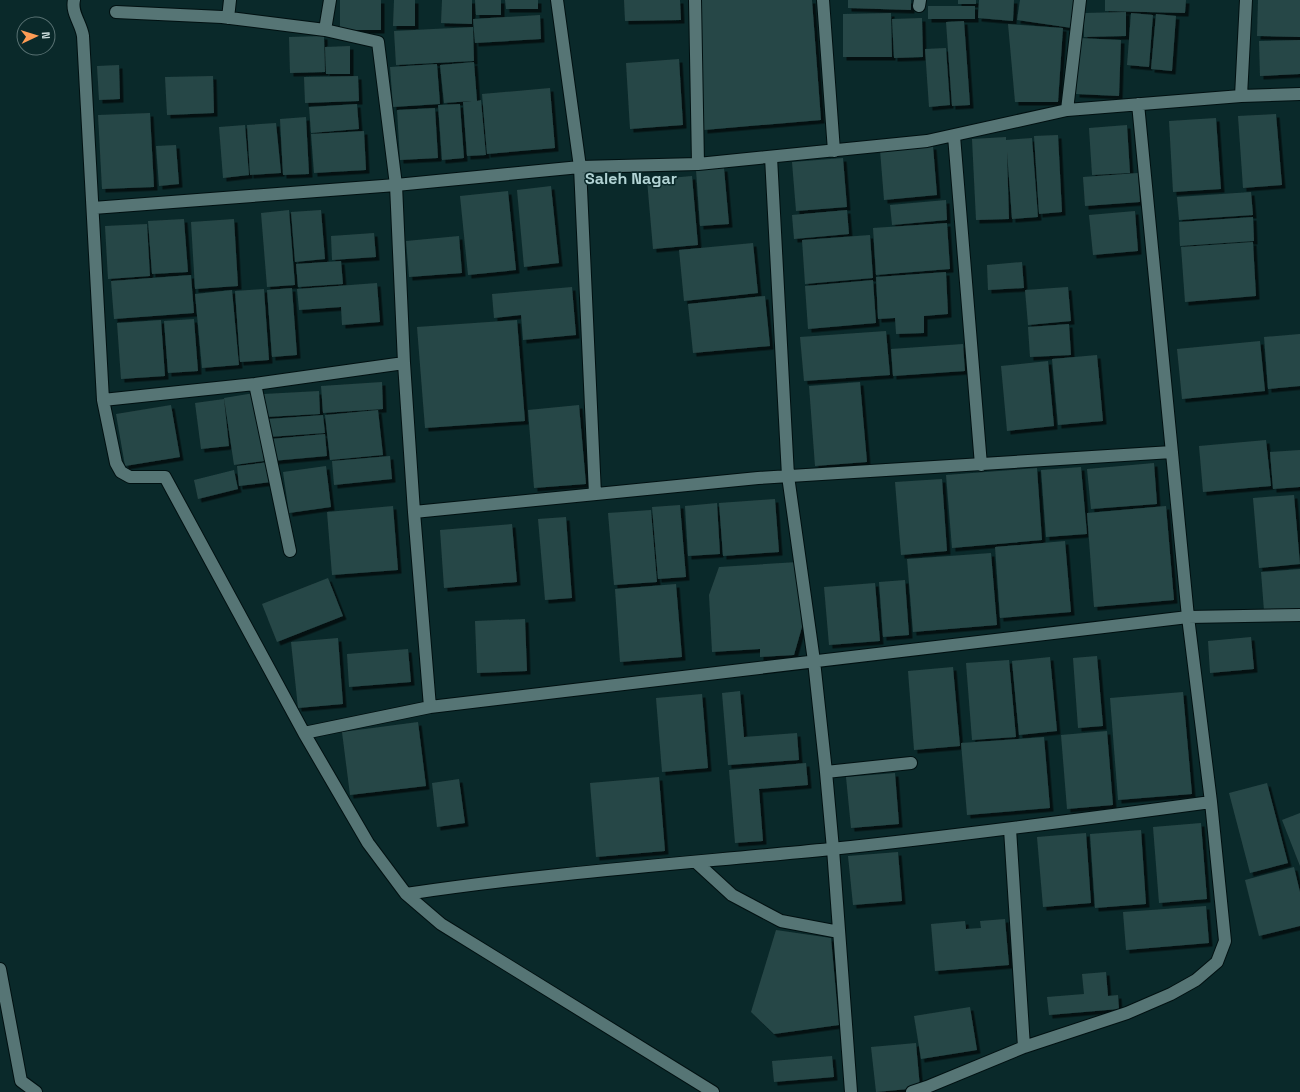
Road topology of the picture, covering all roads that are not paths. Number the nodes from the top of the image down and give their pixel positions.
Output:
1 (74, 0) edge
2 (230, 0) edge
3 (330, 0) edge
4 (557, 0) edge
5 (695, 0) edge
6 (823, 0) edge
7 (1080, 0) edge
8 (1246, 0) edge
9 (116, 12) dead end
10 (228, 18) junction
11 (325, 30) junction
12 (1300, 94) edge
13 (1242, 96) junction
14 (1138, 104) junction
15 (1067, 110) junction
16 (954, 136) junction
17 (834, 151) junction
18 (771, 157) junction
19 (698, 164) junction
20 (580, 167) junction
21 (396, 185) junction
22 (93, 208) junction
23 (404, 363) junction
24 (255, 384) junction
25 (103, 400) junction
26 (1172, 452) junction
27 (981, 464) junction
28 (788, 476) junction
29 (595, 494) junction
30 (414, 512) junction
31 (290, 551) dead end
32 (1300, 615) edge
33 (1188, 617) junction
34 (814, 661) junction
35 (430, 707) junction
36 (304, 733) junction
37 (912, 763) dead end
38 (826, 772) junction
39 (1211, 802) junction
40 (1010, 829) junction
41 (833, 849) junction
42 (696, 862) junction
43 (406, 894) junction
44 (839, 932) junction
45 (0, 968) edge
46 (1024, 1047) junction
47 (36, 1092) edge
48 (713, 1092) edge
49 (851, 1092) edge
50 (912, 1092) edge

1 - 22 street
2 - 10 street
3 - 11 street
4 - 20 street
5 - 19 street
6 - 17 street
7 - 15 street
8 - 13 street
9 - 10 street
10 - 11 street
11 - 21 street
12 - 13 street
13 - 14 street
14 - 15 street
14 - 26 street
15 - 16 street
16 - 17 street
16 - 27 street
17 - 18 street
18 - 19 street
18 - 28 street
19 - 20 street
20 - 21 street
20 - 29 street
21 - 22 street
21 - 23 street
22 - 25 street
23 - 24 street
23 - 30 street
24 - 25 street
24 - 31 street
25 - 36 street
26 - 27 street
26 - 33 street
27 - 28 street
28 - 29 street
28 - 34 street
29 - 30 street
30 - 35 street
32 - 33 street
33 - 34 street
33 - 39 street
34 - 35 street
34 - 38 street
35 - 36 street
36 - 43 street
37 - 38 street
38 - 41 street
39 - 40 street
39 - 46 street
40 - 41 street
40 - 46 street
41 - 42 street
41 - 44 street
42 - 43 street
42 - 44 street
43 - 48 street
44 - 49 street
45 - 47 street
46 - 50 street

